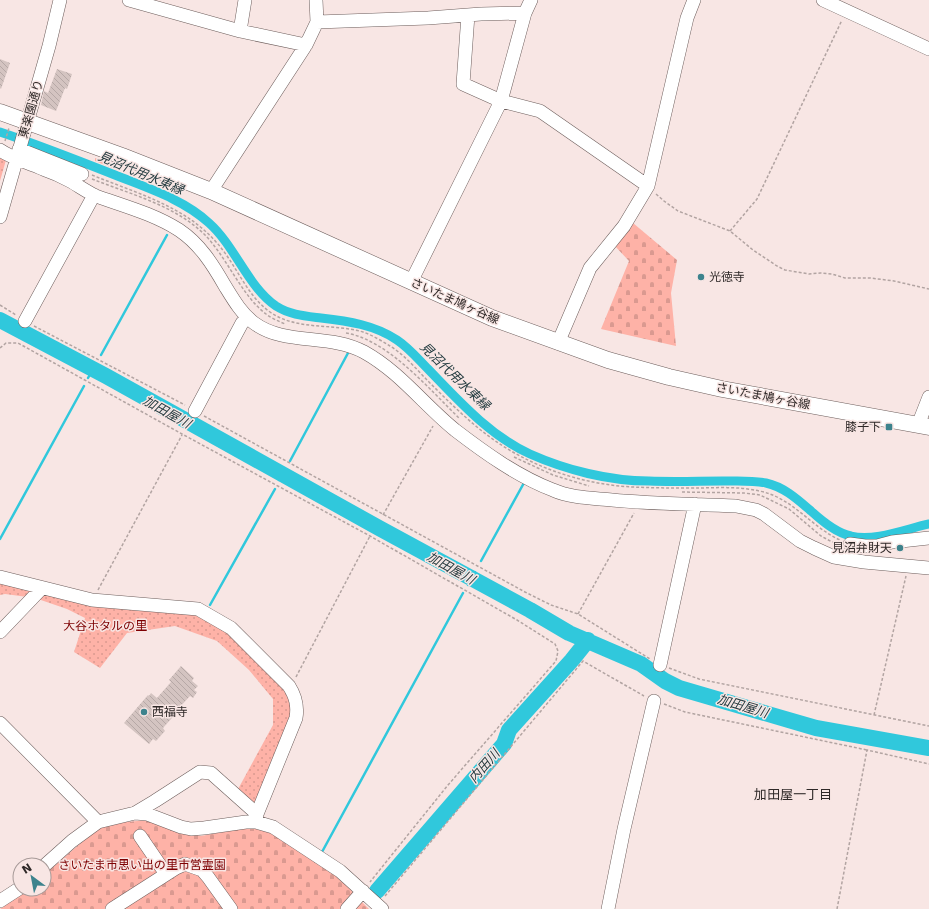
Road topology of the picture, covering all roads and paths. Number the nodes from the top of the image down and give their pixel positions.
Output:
1 (60, 0) edge
2 (129, 0) edge
3 (245, 0) edge
4 (316, 0) edge
5 (532, 0) edge
6 (694, 0) edge
7 (823, 0) edge
8 (159, 4) edge
9 (846, 11) junction
10 (525, 13) junction
11 (468, 15) junction
12 (317, 22) junction
13 (240, 31) junction
14 (306, 45) junction
15 (929, 49) edge
16 (502, 101) junction
17 (0, 112) edge
18 (26, 125) junction
19 (9, 126) dead end
20 (2, 145) edge
21 (18, 152) junction
22 (82, 174) junction
23 (648, 186) junction
24 (210, 191) junction
25 (94, 195) junction
26 (0, 218) edge
27 (730, 231) junction
28 (411, 282) junction
29 (929, 289) edge
30 (247, 318) junction
31 (25, 321) dead end
32 (287, 325) dead end
33 (294, 326) dead end
34 (317, 329) dead end
35 (340, 332) dead end
36 (558, 343) junction
37 (1, 347) edge
38 (929, 397) edge
39 (195, 411) dead end
40 (439, 417) junction
41 (462, 420) dead end
42 (923, 426) edge
43 (182, 434) junction
44 (512, 456) dead end
45 (589, 486) dead end
46 (676, 492) dead end
47 (640, 503) junction
48 (694, 504) junction
49 (370, 536) junction
50 (929, 538) edge
51 (850, 544) junction
52 (908, 566) junction
53 (929, 568) edge
54 (0, 577) edge
55 (42, 588) junction
56 (92, 600) junction
57 (578, 614) junction
58 (0, 632) edge
59 (660, 665) junction
60 (289, 686) junction
61 (654, 701) junction
62 (874, 715) junction
63 (0, 723) edge
64 (929, 726) edge
65 (867, 750) junction
66 (929, 764) edge
67 (135, 813) junction
68 (257, 818) junction
69 (98, 822) junction
70 (140, 836) dead end
71 (52, 859) edge
72 (166, 874) junction
73 (12, 893) edge
74 (373, 900) edge
75 (0, 901) edge
76 (112, 909) edge
77 (230, 909) edge
78 (347, 909) edge
79 (608, 909) edge
80 (837, 909) edge

1 - 18 street, 東楽園通り
2 - 8 street
3 - 13 street
4 - 12 street
5 - 10 street
6 - 23 street
7 - 9 street
8 - 13 street
9 - 15 street
9 - 27 path
10 - 11 street
10 - 16 street
11 - 12 street
11 - 16 street
12 - 14 street
13 - 14 street
14 - 24 street
16 - 23 street
16 - 28 street
17 - 18 main road, さいたま鳩ヶ谷線
18 - 21 street, 東楽園通り
18 - 24 main road, さいたま鳩ヶ谷線
19 - 20 path
20 - 21 street
21 - 22 street
21 - 25 street
21 - 26 street, 東楽園通り
22 - 32 path
22 - 51 path
23 - 27 path
23 - 36 street
24 - 28 main road, さいたま鳩ヶ谷線
25 - 30 street
25 - 31 street
27 - 29 path
28 - 36 main road, さいたま鳩ヶ谷線
30 - 39 street
30 - 40 street
33 - 34 path
35 - 41 path
36 - 42 main road, さいたま鳩ヶ谷線
37 - 43 path
38 - 42 street
40 - 47 street
40 - 57 path
43 - 49 path
43 - 56 path
44 - 45 path
46 - 51 path
47 - 48 street
47 - 57 path
48 - 52 street
48 - 59 street
49 - 60 path
49 - 74 path
50 - 51 street
52 - 53 street
52 - 62 path
54 - 55 street
55 - 56 street
55 - 58 street
56 - 60 street
57 - 59 path
59 - 62 path
60 - 68 street
61 - 65 path
61 - 74 path
61 - 79 street
62 - 64 path
63 - 69 street
65 - 66 path
65 - 80 path
67 - 68 street
67 - 68 street
67 - 69 street
68 - 74 street
69 - 71 street
70 - 72 street
72 - 76 street
72 - 77 street
73 - 75 street
74 - 78 street

